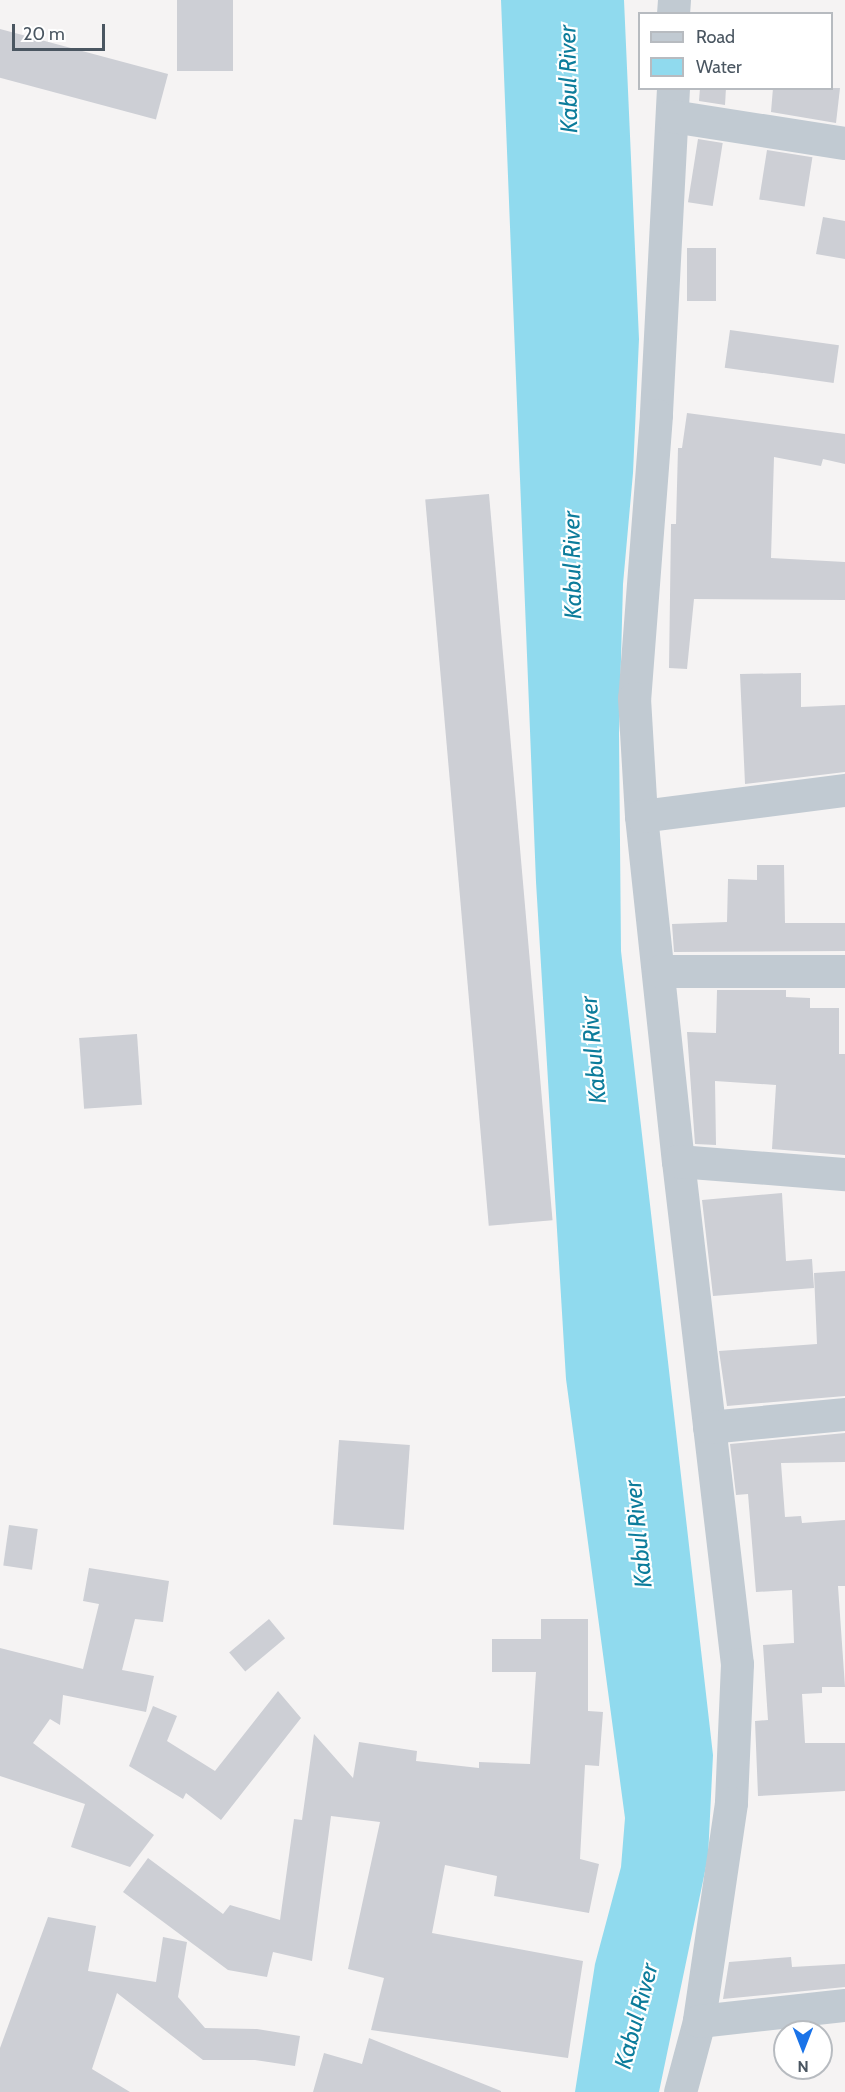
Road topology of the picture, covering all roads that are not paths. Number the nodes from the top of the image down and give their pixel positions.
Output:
1 (673, 102) edge
2 (845, 143) edge
3 (845, 790) edge
4 (641, 816) junction
5 (660, 971) junction
6 (845, 971) edge
7 (678, 1161) junction
8 (845, 1174) edge
9 (845, 1414) edge
10 (709, 1427) junction
11 (845, 2005) edge
12 (699, 2021) junction
13 (680, 2092) edge

1 - 2 street
1 - 4 street
3 - 4 street
4 - 5 street
5 - 6 street
5 - 7 street
7 - 8 street
7 - 10 street
9 - 10 street
10 - 12 street
11 - 12 street
12 - 13 street

